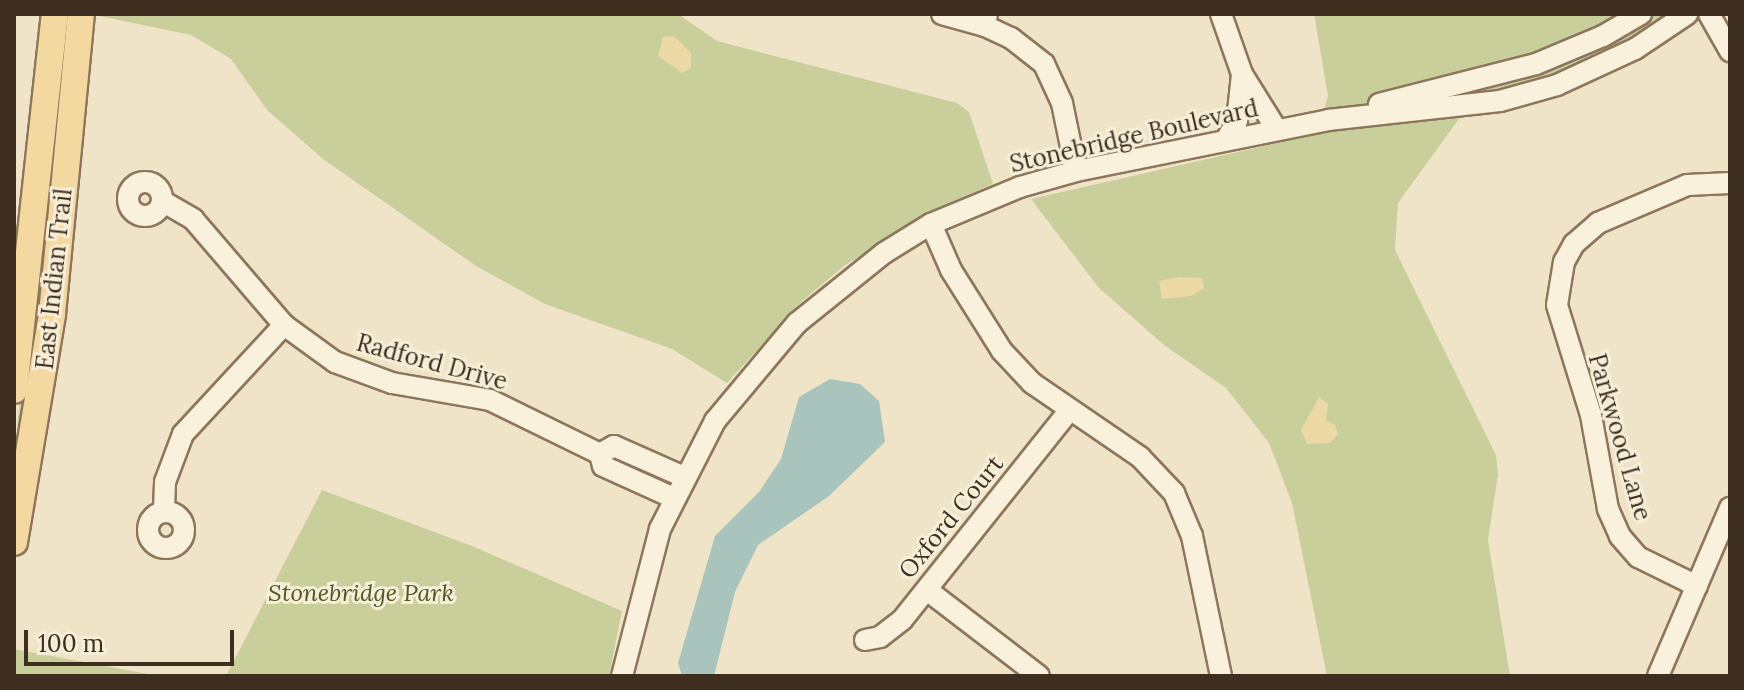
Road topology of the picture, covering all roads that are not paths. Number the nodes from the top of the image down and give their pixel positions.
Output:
1 (55, 14) edge
2 (81, 14) edge
3 (942, 14) edge
4 (1221, 14) edge
5 (1641, 14) edge
6 (1687, 14) edge
7 (1709, 14) edge
8 (986, 20) edge
9 (1730, 51) edge
10 (1242, 74) junction
11 (1347, 119) junction
12 (1277, 130) junction
13 (1226, 140) junction
14 (1076, 171) junction
15 (1730, 183) edge
16 (162, 201) dead end
17 (931, 224) junction
18 (284, 325) junction
19 (14, 390) edge
20 (1068, 412) junction
21 (23, 436) edge
22 (600, 454) junction
23 (21, 465) edge
24 (684, 477) junction
25 (674, 498) junction
26 (1730, 508) edge
27 (164, 511) dead end
28 (14, 542) edge
29 (1697, 586) junction
30 (927, 590) junction
31 (865, 640) dead end
32 (622, 676) edge
33 (1039, 676) edge
34 (1221, 676) edge
35 (1658, 676) edge

1 - 19 main road, East Indian Trail
2 - 21 main road, East Indian Trail
3 - 8 street
4 - 10 street
5 - 11 street, Stonebridge Boulevard
6 - 11 street, Stonebridge Boulevard
7 - 9 street
8 - 14 street
10 - 12 street
10 - 13 street
11 - 12 street, Stonebridge Boulevard
12 - 13 street, Stonebridge Boulevard
13 - 14 street, Stonebridge Boulevard
14 - 17 street, Stonebridge Boulevard
15 - 29 street, Parkwood Lane
16 - 18 street, Radford Drive
17 - 20 street
17 - 24 street, Stonebridge Boulevard
18 - 22 street, Radford Drive
18 - 27 street
20 - 30 street, Oxford Court
20 - 34 street
21 - 23 main road, East Indian Trail
22 - 24 street, Radford Drive
22 - 25 street, Radford Drive
23 - 28 main road, East Indian Trail
24 - 25 street, Stonebridge Boulevard
25 - 32 street, Stonebridge Boulevard
26 - 29 street
29 - 35 street
30 - 31 street, Oxford Court
30 - 33 street

